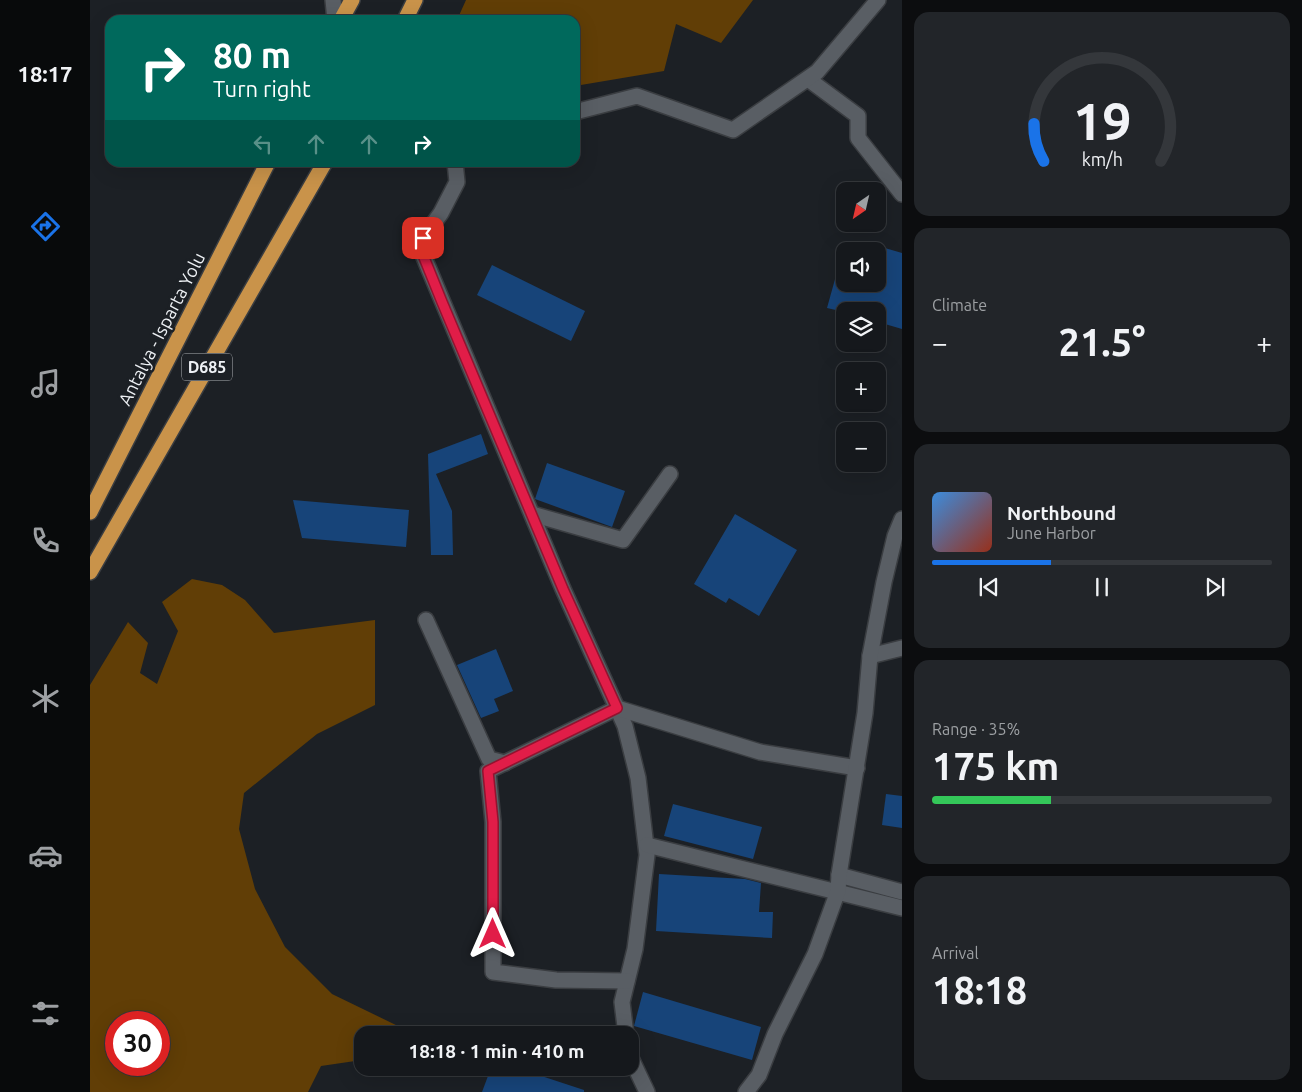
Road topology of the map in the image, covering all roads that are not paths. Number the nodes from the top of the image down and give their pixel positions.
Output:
1 (333, 0) edge
2 (352, 0) edge
3 (415, 0) edge
4 (878, 0) edge
5 (334, 15) edge
6 (344, 15) edge
7 (408, 15) edge
8 (808, 79) junction
9 (580, 111) edge
10 (265, 167) edge
11 (322, 167) edge
12 (456, 167) edge
13 (902, 194) edge
14 (670, 474) dead end
15 (90, 512) edge
16 (532, 514) junction
17 (902, 519) edge
18 (90, 572) edge
19 (426, 620) dead end
20 (902, 648) edge
21 (870, 656) junction
22 (617, 708) junction
23 (505, 763) junction
24 (857, 768) junction
25 (647, 845) junction
26 (839, 875) junction
27 (838, 891) junction
28 (902, 892) edge
29 (902, 908) edge
30 (627, 981) junction
31 (625, 1026) edge
32 (639, 1075) edge
33 (647, 1092) edge
34 (746, 1092) edge

1 - 5 street
2 - 6 highway
3 - 7 highway
4 - 8 street
8 - 9 street
8 - 13 street
10 - 15 highway, Antalya - Isparta Yolu / D685
11 - 18 highway, D685
12 - 16 street
14 - 16 street
16 - 22 street
17 - 21 street
19 - 23 street
20 - 21 street
21 - 24 street
22 - 23 street
22 - 24 street
22 - 25 street
23 - 30 street
24 - 26 street
25 - 27 street
25 - 30 street
26 - 27 street
26 - 28 street
27 - 29 street
27 - 34 street
30 - 31 street
32 - 33 street

